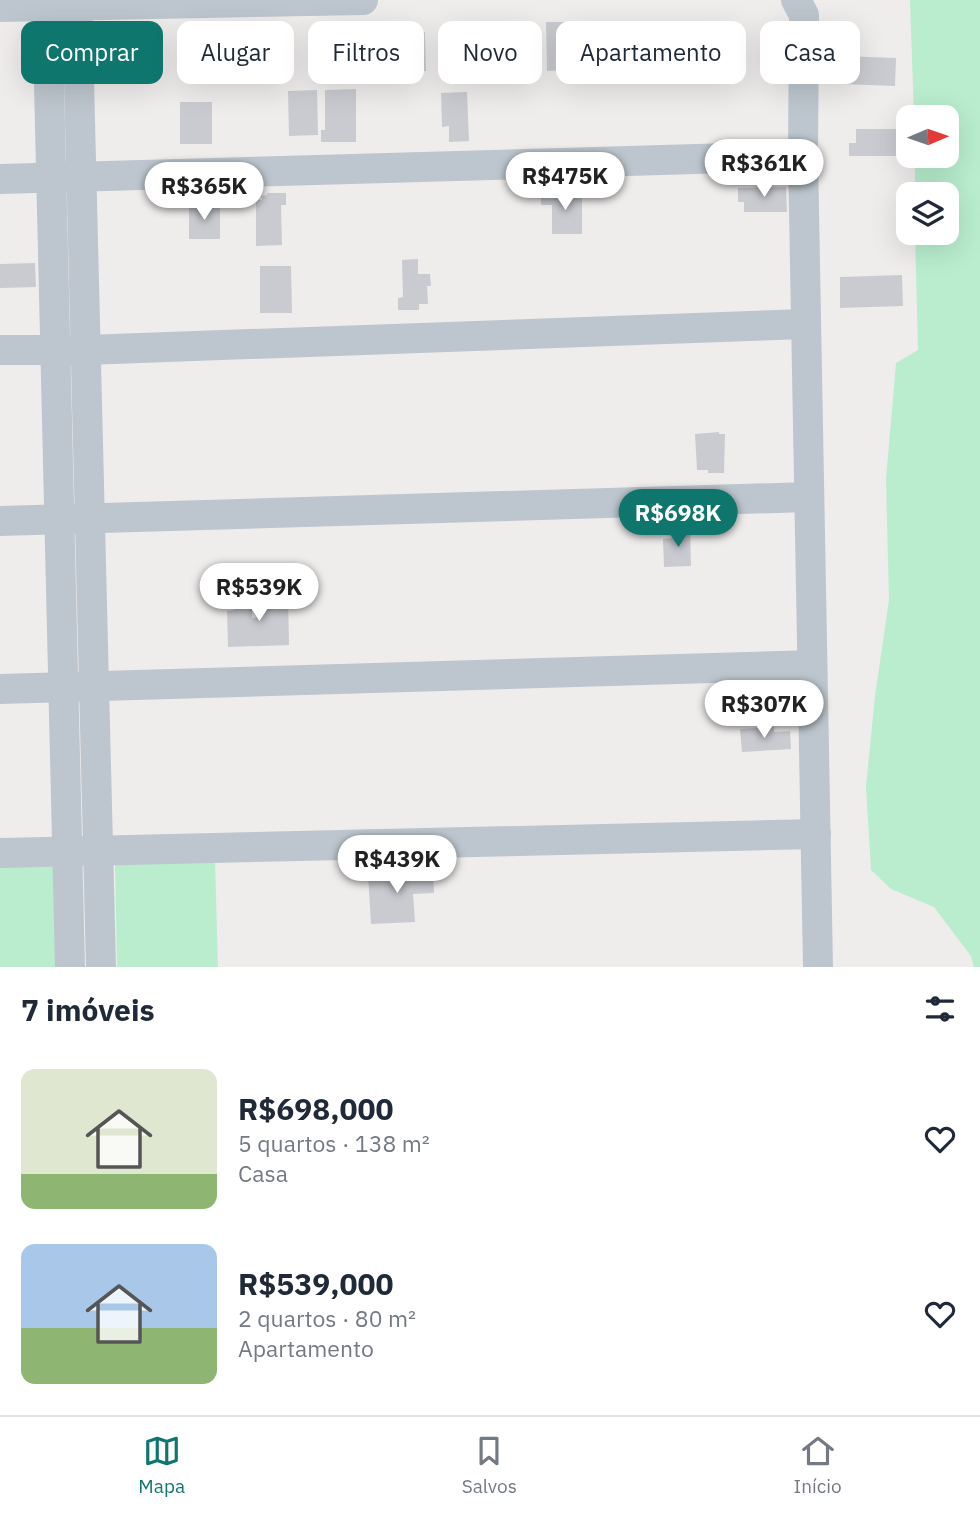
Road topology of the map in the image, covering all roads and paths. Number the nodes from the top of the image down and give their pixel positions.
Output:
1 (363, 0) edge
2 (796, 0) edge
3 (47, 3) edge
4 (77, 3) edge
5 (0, 7) edge
6 (803, 156) junction
7 (51, 178) junction
8 (81, 178) junction
9 (0, 179) edge
10 (806, 324) junction
11 (55, 350) junction
12 (86, 350) junction
13 (0, 351) edge
14 (809, 497) junction
15 (90, 518) junction
16 (60, 519) junction
17 (0, 521) edge
18 (813, 665) junction
19 (94, 685) junction
20 (64, 686) junction
21 (0, 689) edge
22 (816, 834) junction
23 (68, 851) junction
24 (98, 851) junction
25 (0, 853) edge
26 (70, 967) edge
27 (101, 967) edge
28 (818, 967) edge

1 - 4 street
2 - 6 street
3 - 4 street
3 - 5 street
3 - 7 street
4 - 8 street
6 - 8 street
6 - 10 street
7 - 8 street
7 - 9 street
7 - 11 street
8 - 12 street
10 - 12 street
10 - 14 street
11 - 12 street
11 - 13 street
11 - 16 street
12 - 15 street
14 - 15 street
14 - 18 street
15 - 16 street
15 - 19 street
16 - 17 street
16 - 20 street
18 - 19 street
18 - 22 street
19 - 20 street
19 - 24 street
20 - 21 street
20 - 23 street
22 - 24 street
22 - 28 street
23 - 24 street
23 - 25 street
23 - 26 street
24 - 27 street

